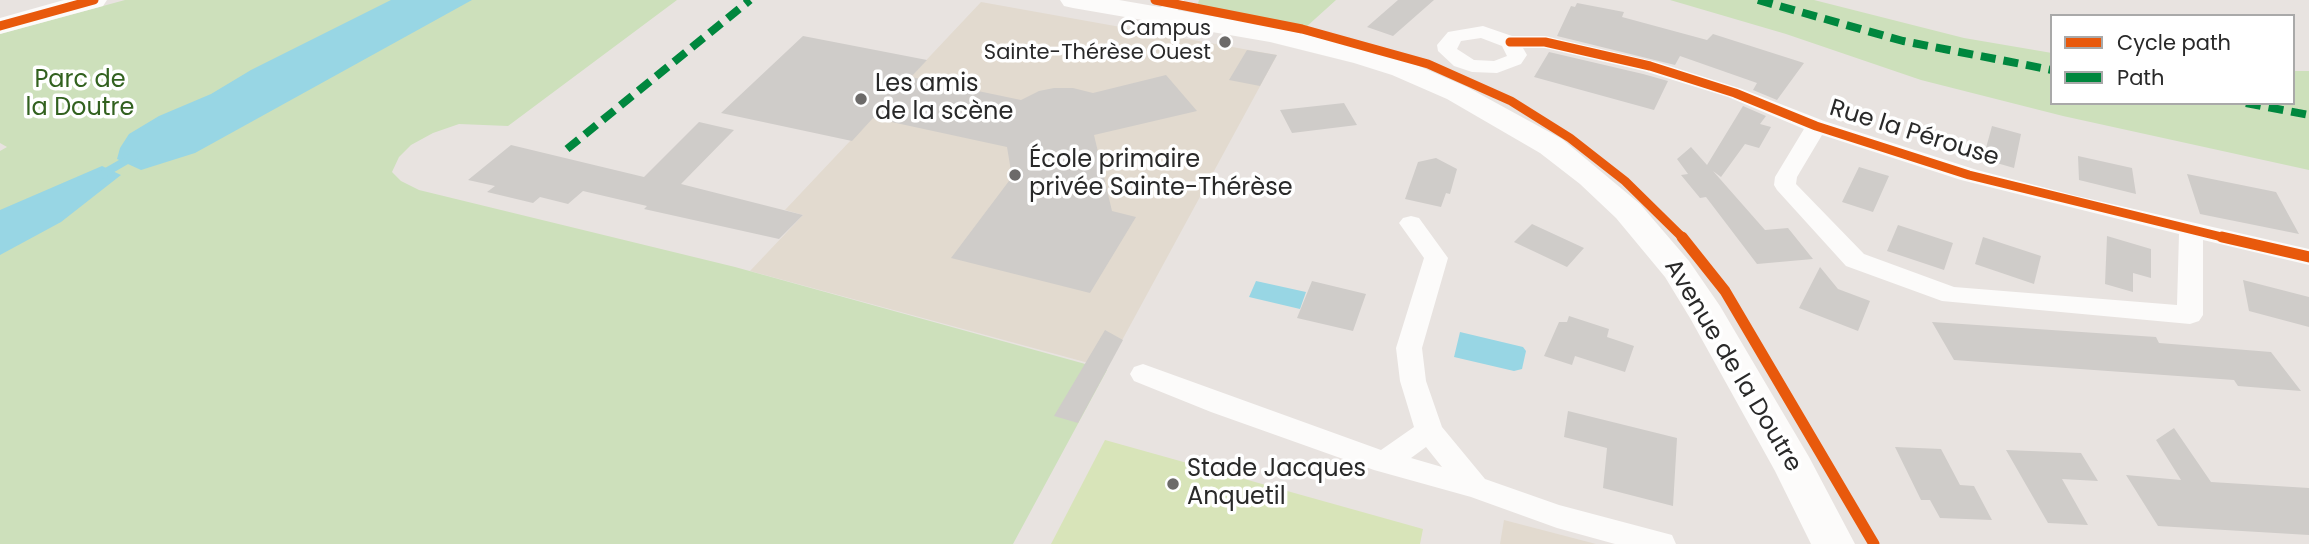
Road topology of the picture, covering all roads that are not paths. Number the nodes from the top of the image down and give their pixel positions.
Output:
1 (94, 0) edge
2 (1073, 0) edge
3 (1170, 8) edge
4 (0, 26) edge
5 (1510, 42) dead end
6 (1815, 126) junction
7 (1410, 223) dead end
8 (2191, 231) junction
9 (2309, 257) edge
10 (1143, 374) dead end
11 (1430, 431) junction
12 (1384, 462) junction
13 (1475, 487) junction
14 (1661, 544) edge
15 (1833, 544) edge

1 - 4 main road
2 - 3 main road, Avenue de la Doutre
3 - 15 main road, Avenue de la Doutre
5 - 6 street, Rue la Pérouse
6 - 8 street, Rue la Pérouse
6 - 8 street
7 - 11 street
8 - 9 street, Rue la Pérouse
10 - 12 street
11 - 12 street
11 - 13 street
12 - 13 street
13 - 14 street

